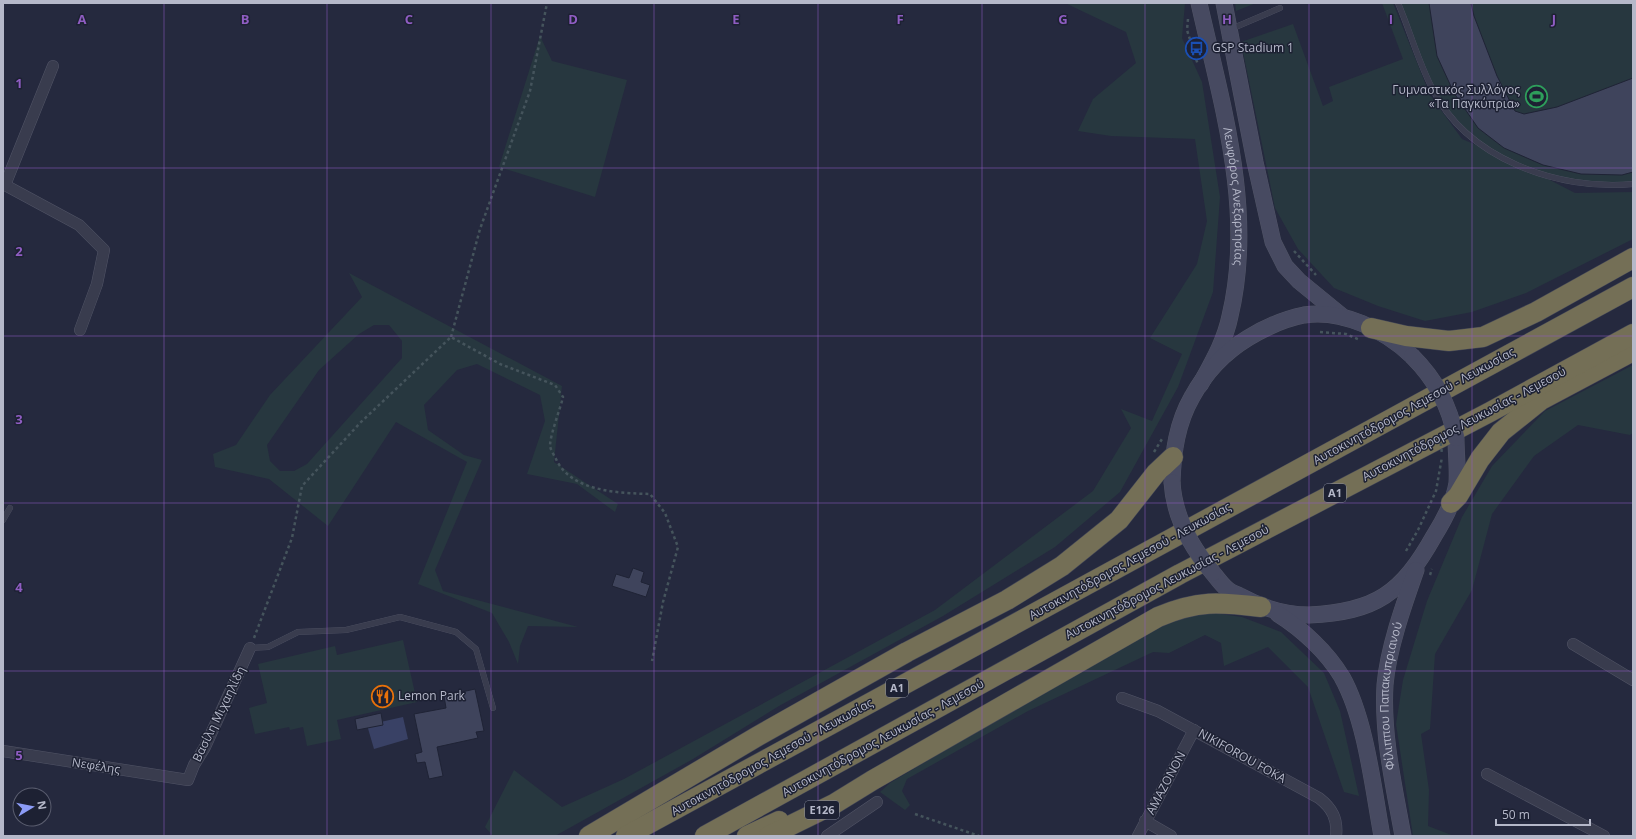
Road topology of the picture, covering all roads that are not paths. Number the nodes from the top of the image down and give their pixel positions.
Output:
1 (1199, 3) edge
2 (1224, 3) edge
3 (1398, 3) edge
4 (1280, 8) dead end
5 (1230, 29) junction
6 (53, 66) dead end
7 (1633, 184) edge
8 (4, 185) edge
9 (1633, 258) edge
10 (1633, 287) edge
11 (1343, 317) junction
12 (80, 330) dead end
13 (1633, 334) edge
14 (1369, 335) junction
15 (1633, 351) edge
16 (1200, 385) junction
17 (1173, 457) junction
18 (1451, 503) junction
19 (10, 508) dead end
20 (3, 520) edge
21 (1420, 559) junction
22 (1266, 608) junction
23 (1573, 644) dead end
24 (250, 648) joint
25 (1633, 680) edge
26 (1122, 698) dead end
27 (493, 708) dead end
28 (1194, 730) junction
29 (3, 751) edge
30 (1487, 774) dead end
31 (188, 780) joint
32 (873, 780) junction
33 (877, 802) dead end
34 (1145, 821) junction
35 (589, 836) edge
36 (626, 836) edge
37 (705, 836) edge
38 (747, 836) edge
39 (769, 836) edge
40 (828, 836) edge
41 (1138, 836) edge
42 (1171, 836) edge
43 (1336, 836) edge
44 (1382, 836) edge
45 (1403, 836) edge
46 (1604, 836) edge

1 - 16 main road, Λεωφόρος Ανεξαρτησίας
2 - 5 main road, Λεωφόρος Ανεξαρτησίας
3 - 7 lane
4 - 5 lane
5 - 11 main road, Λεωφόρος Ανεξαρτησίας
6 - 8 street
8 - 12 street
9 - 14 highway
10 - 36 highway, Αυτοκινητόδρομος Λεμεσού - Λευκωσίας / A1
11 - 14 main road
11 - 16 main road
13 - 37 highway, Αυτοκινητόδρομος Λευκωσίας - Λεμεσού / A1
14 - 18 main road, bridge
15 - 18 highway
16 - 17 main road
17 - 22 main road, bridge
17 - 35 highway
18 - 21 main road
19 - 20 lane
21 - 22 main road
21 - 45 main road, Φίλιππου Παπακυπριανού
22 - 32 highway
22 - 44 main road, Φίλιππου Παπακυπριανού
23 - 25 street
24 - 27 lane
24 - 31 street, Βασίλη Μιχαηλίδη
26 - 28 street, NIKIFOROU FOKA
28 - 34 street, AMAZONON
28 - 43 street, NIKIFOROU FOKA
29 - 31 street, Νεφέλης
30 - 46 street
32 - 38 highway
32 - 39 highway, E126
33 - 40 street
34 - 41 street, AMAZONON
34 - 42 street

